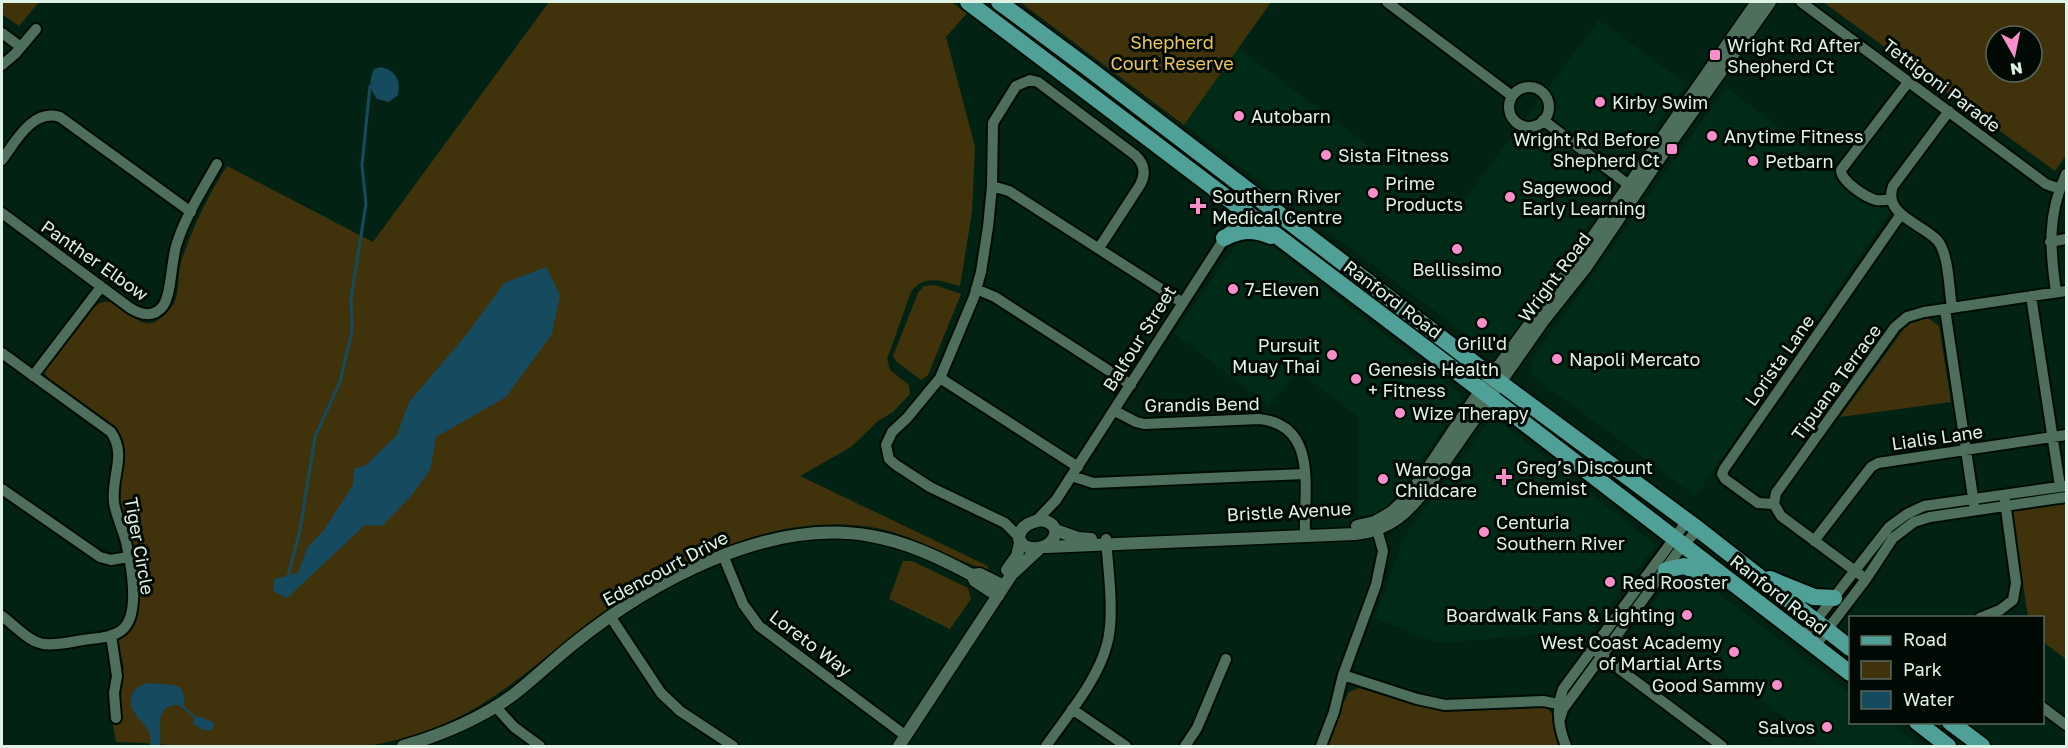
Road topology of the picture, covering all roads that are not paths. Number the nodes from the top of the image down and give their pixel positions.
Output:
1 (968, 2) edge
2 (999, 2) edge
3 (1387, 2) edge
4 (1757, 2) edge
5 (1770, 2) edge
6 (1792, 2) edge
7 (1803, 4) edge
8 (36, 29) dead end
9 (2, 33) edge
10 (21, 47) junction
11 (2, 65) edge
12 (1909, 81) junction
13 (1512, 96) junction
14 (1949, 111) junction
15 (1543, 120) junction
16 (1518, 123) junction
17 (1511, 133) dead end
18 (2, 160) edge
19 (217, 164) dead end
20 (2067, 174) edge
21 (992, 186) junction
22 (1632, 188) junction
23 (2060, 189) junction
24 (1253, 194) junction
25 (1891, 199) junction
26 (1242, 211) junction
27 (191, 212) junction
28 (2, 213) edge
29 (1901, 214) junction
30 (1224, 238) junction
31 (1280, 239) junction
32 (2067, 239) edge
33 (2050, 242) junction
34 (1099, 248) junction
35 (101, 287) junction
36 (976, 289) junction
37 (2062, 291) edge
38 (2031, 296) junction
39 (1183, 303) junction
40 (1949, 308) junction
41 (2, 353) edge
42 (33, 376) junction
43 (940, 378) junction
44 (1131, 385) junction
45 (1491, 387) junction
46 (1114, 411) junction
47 (2067, 435) edge
48 (2052, 437) junction
49 (1966, 450) junction
50 (1075, 472) junction
51 (1305, 474) junction
52 (2063, 486) edge
53 (2, 489) edge
54 (2067, 497) edge
55 (1056, 500) junction
56 (2005, 501) junction
57 (1774, 504) junction
58 (1974, 505) junction
59 (1033, 522) junction
60 (1005, 523) junction
61 (1692, 525) junction
62 (1377, 526) junction
63 (1054, 528) junction
64 (1305, 533) junction
65 (1020, 540) junction
66 (1679, 541) junction
67 (1814, 541) junction
68 (1106, 542) junction
69 (1043, 547) junction
70 (723, 555) junction
71 (128, 557) junction
72 (1666, 570) junction
73 (1855, 572) junction
74 (1755, 574) junction
75 (1866, 579) junction
76 (1730, 580) junction
77 (998, 589) junction
78 (1834, 598) junction
79 (2, 616) edge
80 (610, 616) junction
81 (1985, 616) edge
82 (1821, 626) junction
83 (111, 635) junction
84 (1809, 642) junction
85 (1849, 647) edge
86 (1597, 652) junction
87 (1226, 659) dead end
88 (1849, 672) edge
89 (1343, 675) junction
90 (1558, 704) junction
91 (495, 706) junction
92 (2044, 708) edge
93 (1072, 709) junction
94 (116, 718) dead end
95 (1559, 722) junction
96 (1918, 724) edge
97 (1951, 724) edge
98 (2067, 725) edge
99 (902, 738) edge
100 (403, 747) edge
101 (540, 747) edge
102 (733, 747) edge
103 (892, 747) edge
104 (1046, 747) edge
105 (1126, 747) edge
106 (1185, 747) edge
107 (1321, 747) edge
108 (1566, 747) edge
109 (1722, 747) edge
110 (1948, 747) edge
111 (1982, 747) edge

1 - 26 main road, Ranford Road
2 - 24 main road, Ranford Road
3 - 13 street
4 - 22 street, Wright Road
5 - 22 street, Wright Road
6 - 7 street, Tettigoni Parade
7 - 12 street, Tettigoni Parade
8 - 10 street
9 - 10 street
10 - 11 street
12 - 14 street, Tettigoni Parade
12 - 25 street
13 - 15 street
13 - 16 street
14 - 23 street, Tettigoni Parade
14 - 25 street
15 - 16 street
15 - 22 street
16 - 17 street
18 - 27 street
19 - 27 street, Panther Elbow
20 - 23 street
21 - 34 street
21 - 34 street
21 - 36 street
22 - 45 street, Wright Road
23 - 33 street
24 - 26 street, Balfour Street
24 - 45 main road, Ranford Road
25 - 29 street
26 - 30 street, Balfour Street
26 - 31 main road, Ranford Road
27 - 35 street, Panther Elbow
28 - 35 street, Panther Elbow
29 - 40 street
29 - 57 street, Lorista Lane
30 - 31 main road
30 - 39 street, Balfour Street
31 - 45 main road, Ranford Road
32 - 33 street
33 - 37 street
34 - 39 street
35 - 42 street
36 - 43 street
36 - 44 street
37 - 38 street, Tipuana Terrace
38 - 40 street, Tipuana Terrace
38 - 48 street
39 - 44 street, Balfour Street
40 - 49 street
40 - 57 street, Tipuana Terrace
41 - 42 street, Tiger Circle
42 - 71 street, Tiger Circle
43 - 50 street
43 - 60 street
44 - 46 street, Balfour Street
45 - 61 main road, Ranford Road
45 - 62 street, Bristle Avenue
45 - 66 main road, Ranford Road
46 - 50 street, Balfour Street
46 - 51 street, Grandis Bend
47 - 48 street, Lialis Lane
48 - 49 street, Lialis Lane
48 - 52 street
49 - 58 street
49 - 67 street, Lialis Lane
50 - 51 street
50 - 55 street, Balfour Street
51 - 64 street, Grandis Bend
52 - 56 street
53 - 71 street
54 - 56 street
55 - 59 street, Balfour Street
55 - 63 street, Balfour Street
56 - 58 street
56 - 81 street
57 - 67 street
58 - 73 street
58 - 75 street
59 - 60 street
59 - 63 street
59 - 65 street, Balfour Street
60 - 65 street
61 - 66 street
61 - 74 main road, Ranford Road
62 - 64 street, Bristle Avenue
62 - 89 street
63 - 68 street, Bristle Avenue
63 - 69 street, Balfour Street
64 - 68 street, Bristle Avenue
65 - 69 street
65 - 77 street, Balfour Street
66 - 72 street
66 - 76 main road, Ranford Road
66 - 86 street
67 - 73 street
68 - 69 street, Bristle Avenue
68 - 93 street
69 - 77 street, Balfour Street
70 - 77 street, Edencourt Drive
70 - 80 street, Edencourt Drive
70 - 99 street, Loreto Way
71 - 83 street, Tiger Circle
72 - 76 main road
72 - 86 street
73 - 75 street
73 - 78 street
74 - 78 main road
74 - 82 main road, Ranford Road
75 - 82 street
76 - 84 main road, Ranford Road
77 - 99 street, Balfour Street
78 - 82 street
79 - 83 street
80 - 91 street, Edencourt Drive
80 - 102 street
82 - 84 street
82 - 85 main road, Ranford Road
83 - 94 street
84 - 88 main road, Ranford Road
86 - 90 street
86 - 95 street
86 - 109 street
87 - 106 street
89 - 90 street
89 - 107 street
90 - 95 street
91 - 100 street, Edencourt Drive
91 - 101 street
92 - 98 street
93 - 104 street
93 - 105 street
95 - 108 street
96 - 110 main road
97 - 111 main road
99 - 103 street, Balfour Street

